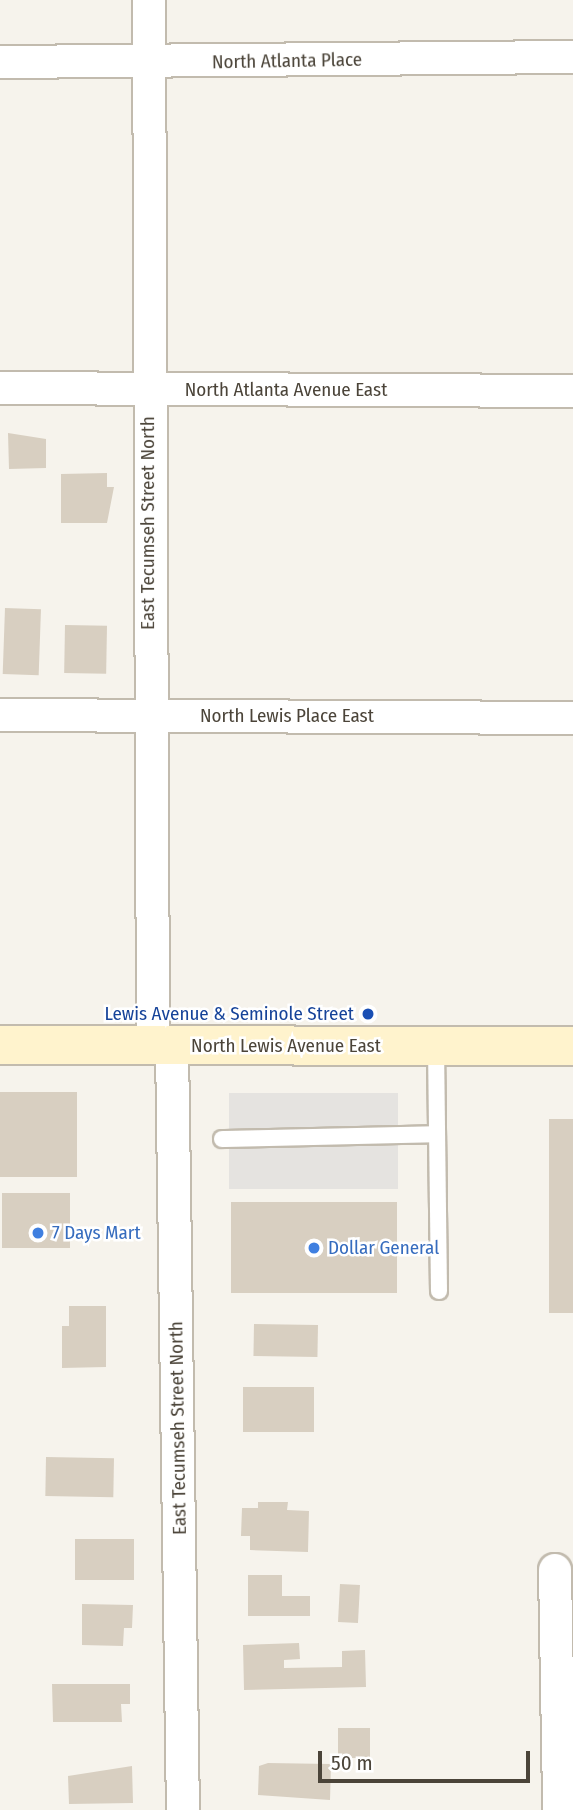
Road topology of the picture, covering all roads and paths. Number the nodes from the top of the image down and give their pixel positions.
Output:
1 (149, 0) edge
2 (573, 57) edge
3 (0, 62) edge
4 (149, 63) junction
5 (0, 388) edge
6 (149, 389) junction
7 (573, 391) edge
8 (0, 715) edge
9 (148, 715) junction
10 (573, 718) edge
11 (0, 1045) edge
12 (163, 1046) junction
13 (436, 1046) junction
14 (573, 1046) edge
15 (438, 1134) junction
16 (222, 1139) dead end
17 (439, 1291) dead end
18 (555, 1570) dead end
19 (183, 1810) edge
20 (559, 1810) edge

1 - 4 street, East Tecumseh Street North
2 - 4 street, North Atlanta Place
3 - 4 street, North Atlanta Place
4 - 6 street, East Tecumseh Street North
5 - 6 street, North Atlanta Avenue East
6 - 7 street, North Atlanta Avenue East
6 - 9 street, East Tecumseh Street North
8 - 9 street, North Lewis Place East
9 - 10 street, North Lewis Place East
9 - 12 street, East Tecumseh Street North
11 - 12 main road, North Lewis Avenue East
12 - 13 main road, North Lewis Avenue East
12 - 19 street, East Tecumseh Street North
13 - 14 main road, North Lewis Avenue East
13 - 15 lane
15 - 16 lane
15 - 17 lane
18 - 20 street

